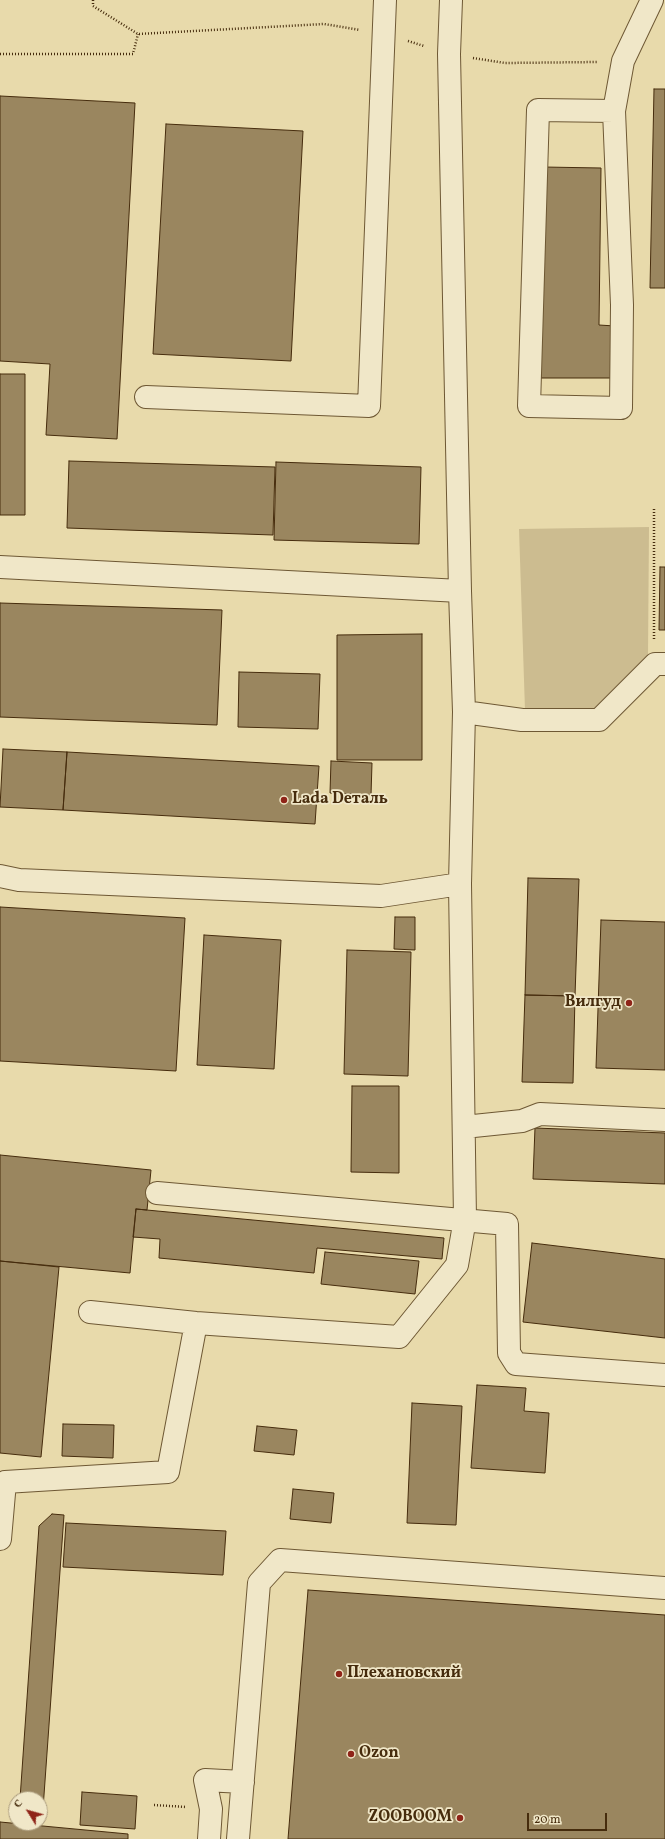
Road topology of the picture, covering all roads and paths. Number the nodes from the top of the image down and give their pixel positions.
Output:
1 (93, 0) edge
2 (386, 0) edge
3 (451, 0) edge
4 (652, 0) edge
5 (138, 34) junction
6 (385, 34) junction
7 (0, 54) edge
8 (449, 54) junction
9 (623, 61) junction
10 (614, 111) junction
11 (146, 397) dead end
12 (654, 509) dead end
13 (0, 567) edge
14 (460, 591) junction
15 (660, 664) edge
16 (464, 712) junction
17 (0, 876) edge
18 (460, 884) junction
19 (665, 1120) edge
20 (464, 1128) junction
21 (157, 1192) dead end
22 (465, 1219) junction
23 (90, 1312) dead end
24 (196, 1323) junction
25 (665, 1375) edge
26 (0, 1539) edge
27 (665, 1588) edge
28 (243, 1782) junction
29 (209, 1839) edge
30 (238, 1839) edge

1 - 5 path
2 - 6 street
3 - 8 street
4 - 9 street
5 - 6 path
5 - 7 path
6 - 8 path
6 - 11 street
8 - 9 path
8 - 14 street
9 - 10 street
10 - 10 street
12 - 15 path
13 - 14 street
14 - 16 street
15 - 16 street
16 - 18 street
17 - 18 street
18 - 20 street
19 - 20 street
20 - 22 street
21 - 22 street
22 - 24 street
22 - 25 street
23 - 24 street
24 - 26 street
27 - 28 street
28 - 29 street
28 - 30 street

